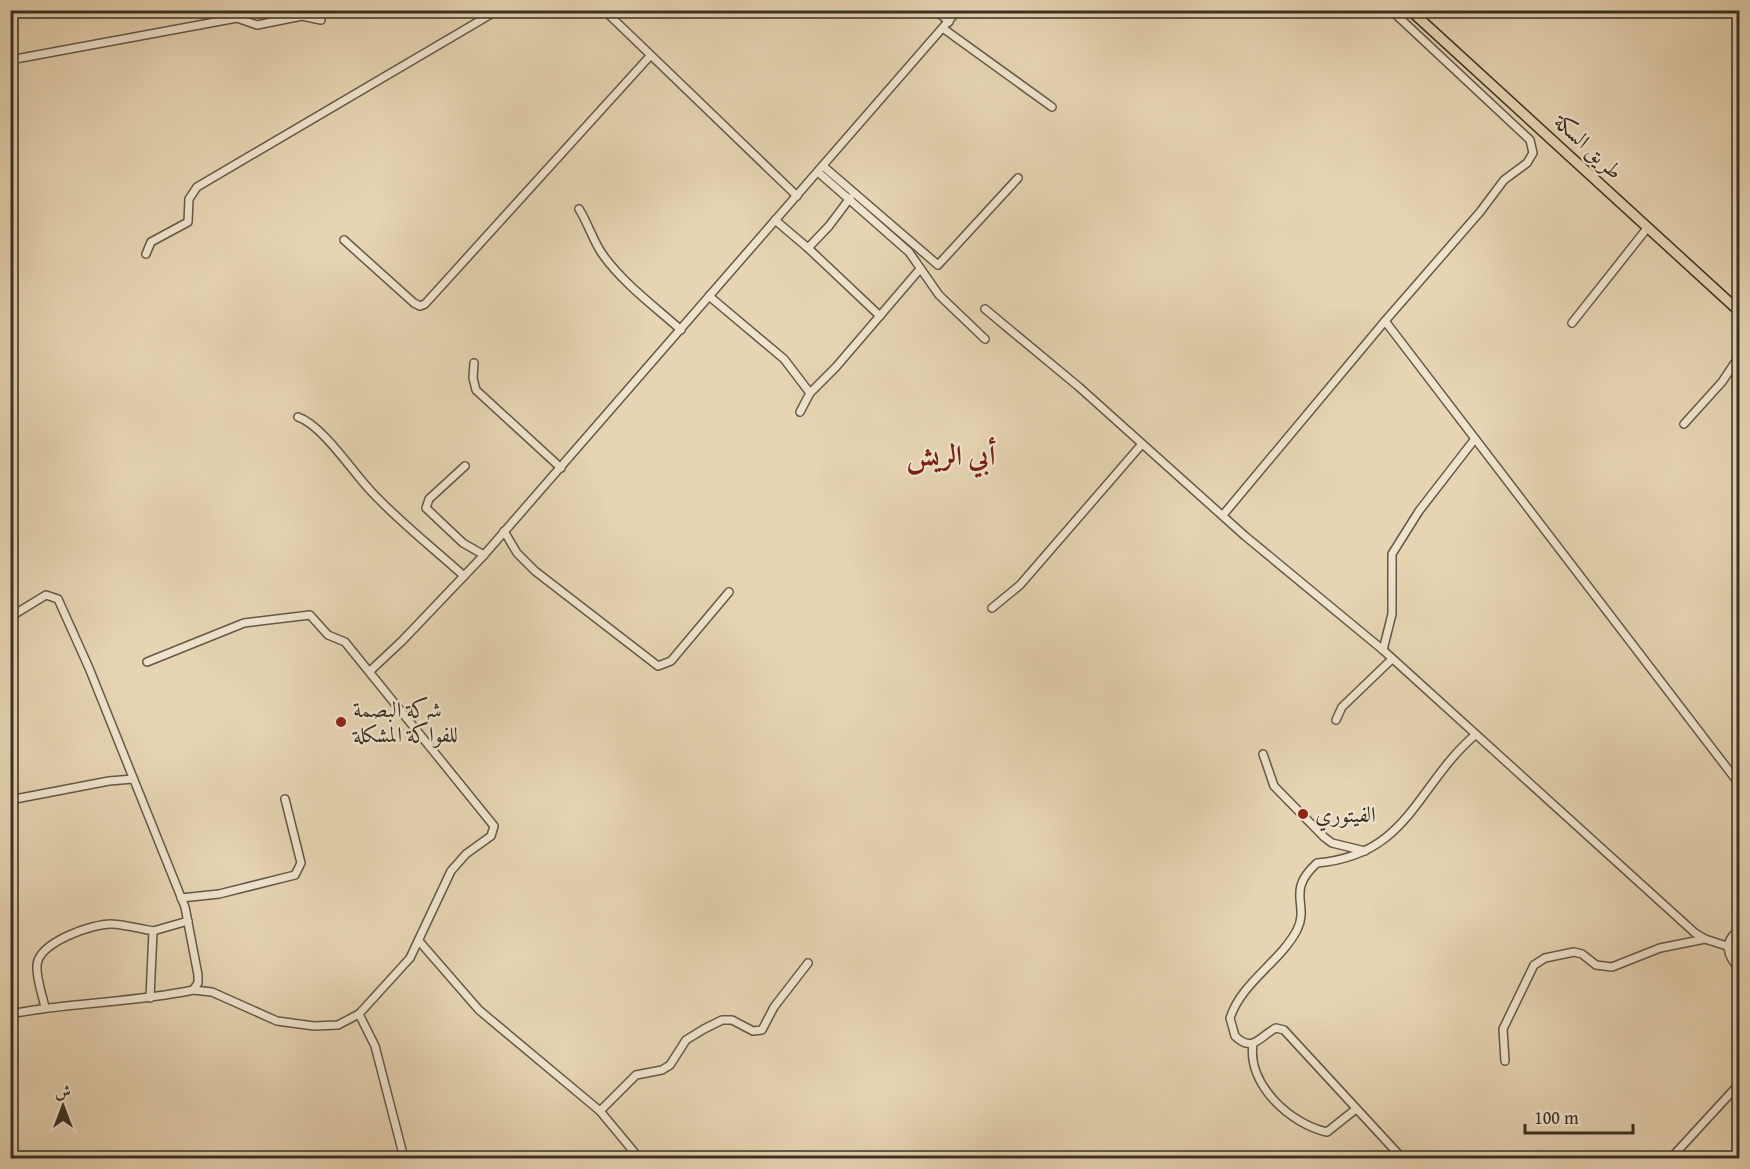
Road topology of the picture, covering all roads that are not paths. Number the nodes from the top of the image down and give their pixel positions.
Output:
1 (498, 10) edge
2 (603, 10) edge
3 (936, 10) edge
4 (958, 10) edge
5 (1391, 10) edge
6 (1410, 10) edge
7 (237, 14) edge
8 (321, 20) dead end
9 (947, 25) junction
10 (650, 56) junction
11 (10, 60) edge
12 (1052, 107) dead end
13 (821, 169) junction
14 (1018, 178) dead end
15 (797, 196) junction
16 (850, 198) junction
17 (579, 209) dead end
18 (775, 220) junction
19 (1648, 227) junction
20 (344, 240) dead end
21 (808, 248) junction
22 (146, 254) dead end
23 (920, 269) junction
24 (709, 296) junction
25 (985, 309) dead end
26 (1740, 312) edge
27 (880, 316) junction
28 (1385, 321) junction
29 (1572, 323) dead end
30 (681, 330) junction
31 (985, 339) dead end
32 (1740, 355) edge
33 (474, 363) dead end
34 (810, 393) junction
35 (800, 412) dead end
36 (298, 417) dead end
37 (1684, 424) dead end
38 (1474, 440) junction
39 (1142, 444) junction
40 (465, 466) dead end
41 (561, 468) junction
42 (1223, 515) junction
43 (504, 531) junction
44 (484, 555) junction
45 (464, 576) junction
46 (729, 592) dead end
47 (992, 608) dead end
48 (10, 617) edge
49 (1383, 650) junction
50 (1392, 659) junction
51 (147, 662) dead end
52 (370, 671) junction
53 (1336, 720) dead end
54 (1475, 735) junction
55 (1263, 754) dead end
56 (133, 779) junction
57 (1740, 785) edge
58 (285, 799) dead end
59 (10, 800) edge
60 (1365, 851) junction
61 (181, 898) junction
62 (188, 921) junction
63 (1740, 929) edge
64 (153, 931) junction
65 (1705, 939) junction
66 (419, 940) junction
67 (1727, 946) junction
68 (808, 963) dead end
69 (1740, 970) edge
70 (193, 990) junction
71 (150, 998) junction
72 (45, 1007) junction
73 (10, 1014) edge
74 (359, 1014) junction
75 (1253, 1044) junction
76 (1505, 1061) dead end
77 (1740, 1083) edge
78 (1356, 1108) junction
79 (600, 1111) junction
80 (44, 1157) dead end
81 (10, 1158) edge
82 (404, 1158) edge
83 (639, 1158) edge
84 (1402, 1158) edge
85 (1671, 1158) edge

1 - 22 street
2 - 10 street
3 - 9 street
4 - 9 street
5 - 28 street
6 - 19 main road, طريق السكة
7 - 8 street
7 - 11 street
9 - 12 street
9 - 13 street
10 - 15 street
10 - 20 street
13 - 14 street
13 - 15 street
13 - 16 street
15 - 18 street
16 - 21 street
16 - 23 street
17 - 30 street
18 - 21 street
18 - 24 street
19 - 26 main road, طريق السكة
19 - 29 street
21 - 27 street
23 - 27 street
23 - 31 street
24 - 30 street
24 - 34 street
25 - 39 street
27 - 34 street
28 - 38 street
28 - 42 street
30 - 41 street
32 - 37 street
33 - 41 street
34 - 35 street
36 - 45 street
38 - 49 street
38 - 57 street
39 - 42 street
39 - 47 street
40 - 44 street
41 - 43 street
42 - 49 street
43 - 44 street
43 - 46 street
44 - 45 street
45 - 52 street
48 - 56 street
49 - 50 street
50 - 53 street
50 - 54 street
51 - 52 street
52 - 66 street
54 - 60 street
54 - 65 street
55 - 60 street
56 - 59 street
56 - 61 street
58 - 61 street
60 - 75 street
61 - 62 street
62 - 64 street
62 - 70 street
63 - 67 street
64 - 71 street
64 - 72 street
65 - 67 street
65 - 76 street
66 - 74 street
66 - 79 street
67 - 69 street
68 - 79 street
70 - 71 street
70 - 74 street
71 - 72 street
72 - 73 street
74 - 82 street
75 - 78 street
75 - 78 street
77 - 85 street
78 - 84 street
79 - 83 street
80 - 81 street

